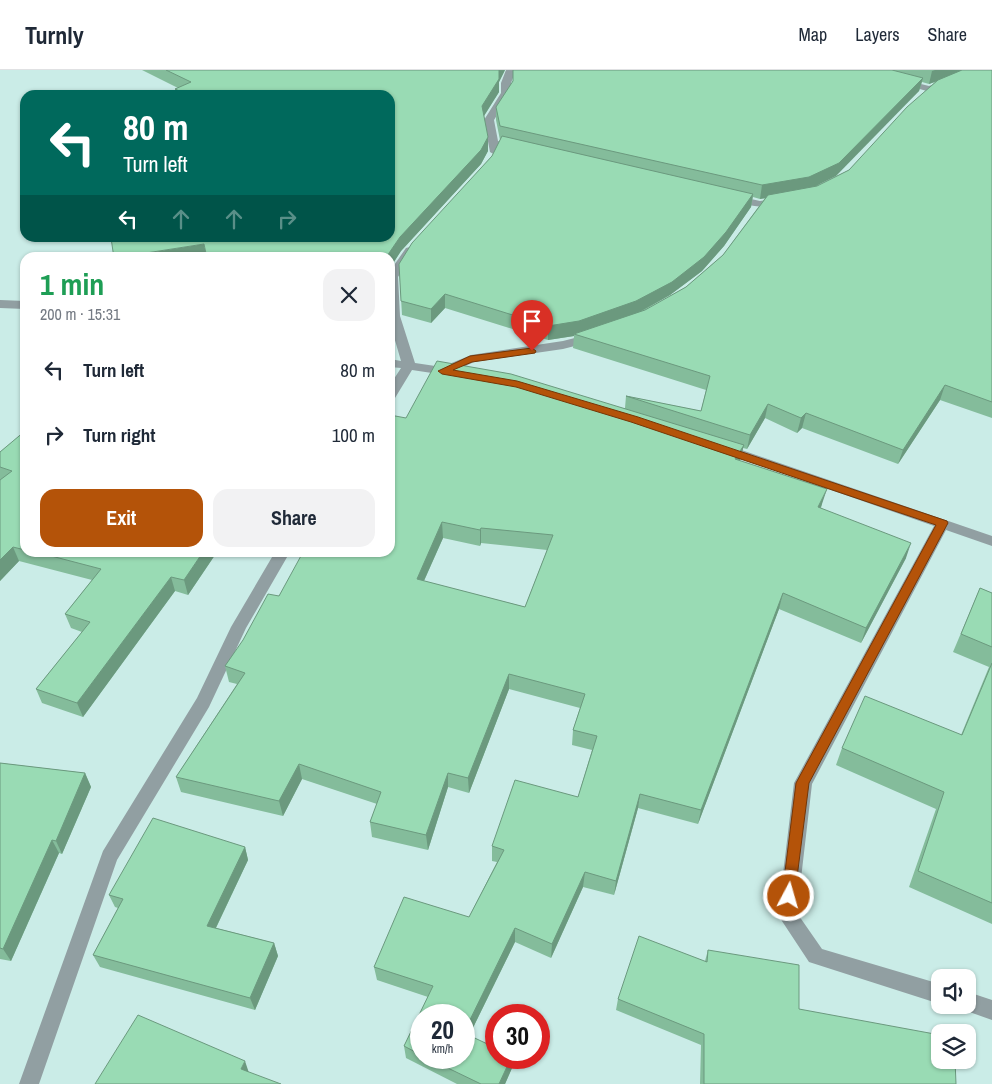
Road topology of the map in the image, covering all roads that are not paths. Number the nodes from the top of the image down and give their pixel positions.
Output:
1 (512, 70) edge
2 (980, 70) edge
3 (895, 80) edge
4 (930, 89) junction
5 (917, 100) edge
6 (493, 143) junction
7 (531, 151) edge
8 (491, 159) edge
9 (722, 195) edge
10 (795, 199) edge
11 (760, 204) junction
12 (750, 219) edge
13 (417, 243) edge
14 (395, 272) edge
15 (0, 304) edge
16 (20, 304) edge
17 (395, 319) edge
18 (603, 334) edge
19 (395, 364) edge
20 (409, 365) junction
21 (442, 371) junction
22 (470, 376) edge
23 (395, 387) edge
24 (714, 445) edge
25 (943, 523) junction
26 (992, 541) edge
27 (280, 557) edge
28 (931, 991) edge
29 (976, 1005) edge
30 (992, 1010) edge
31 (29, 1084) edge

1 - 6 street
2 - 4 street
3 - 4 street
4 - 5 street
6 - 7 street
6 - 8 street
9 - 11 street
10 - 11 street
11 - 12 street
13 - 14 street
15 - 16 street
17 - 20 street
18 - 21 street
19 - 20 street
20 - 21 street
20 - 23 street
21 - 22 street
24 - 25 street
25 - 26 street
25 - 28 street
27 - 31 street
29 - 30 street

